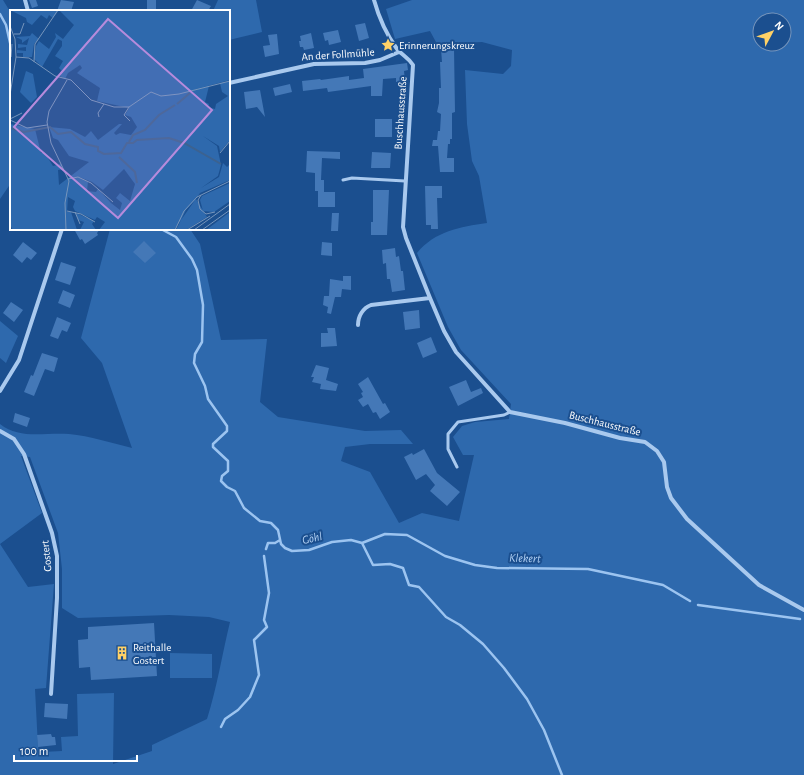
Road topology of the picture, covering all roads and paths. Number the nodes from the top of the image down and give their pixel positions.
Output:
1 (25, 0) edge
2 (374, 0) edge
3 (28, 10) edge
4 (399, 52) junction
5 (230, 83) edge
6 (343, 180) dead end
7 (405, 181) junction
8 (62, 230) edge
9 (430, 298) junction
10 (358, 325) dead end
11 (0, 391) edge
12 (510, 412) junction
13 (0, 431) edge
14 (458, 467) dead end
15 (804, 610) edge
16 (51, 694) dead end

1 - 3 street
2 - 4 street
4 - 5 street, An der Follmühle
4 - 7 street, Buschhausstraße
6 - 7 lane
7 - 9 street, Buschhausstraße
8 - 11 street
9 - 10 street
9 - 12 street, Buschhausstraße
12 - 14 lane
12 - 15 street, Buschhausstraße
13 - 16 street, Gostert

